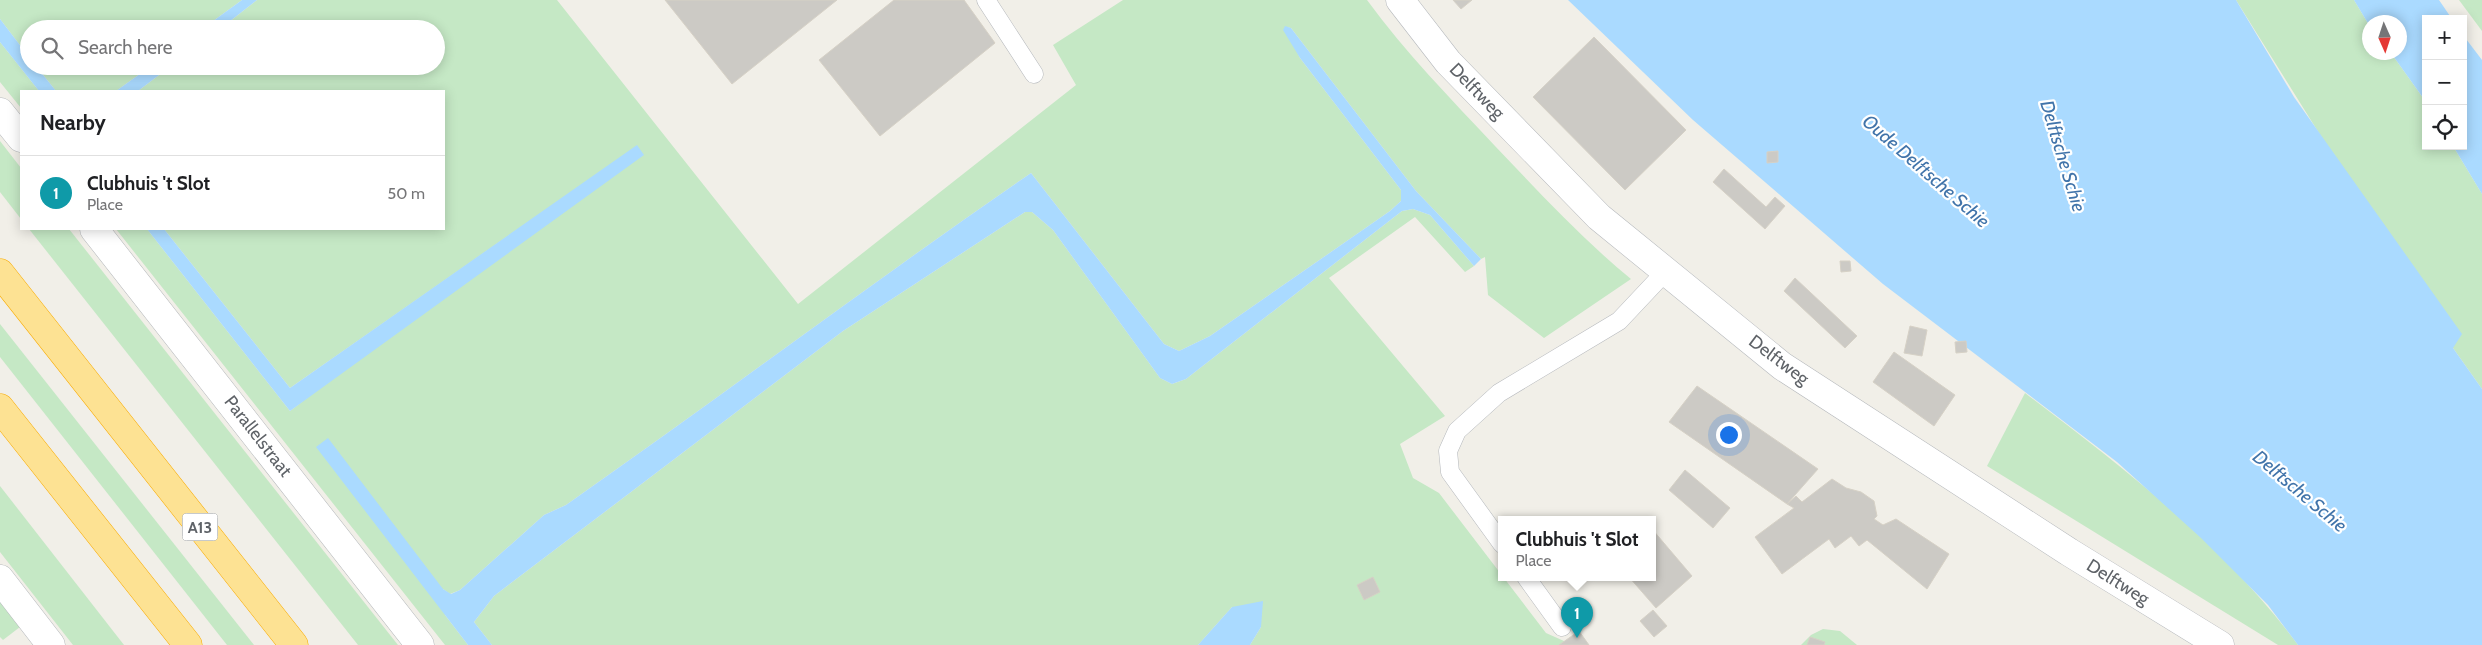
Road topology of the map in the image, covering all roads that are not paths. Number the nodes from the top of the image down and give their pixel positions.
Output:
1 (986, 0) edge
2 (1400, 0) edge
3 (1034, 74) dead end
4 (0, 112) edge
5 (20, 137) edge
6 (95, 230) edge
7 (1666, 271) junction
8 (0, 272) edge
9 (0, 408) edge
10 (1498, 538) edge
11 (0, 579) edge
12 (1529, 581) edge
13 (1562, 627) dead end
14 (52, 645) edge
15 (188, 645) edge
16 (294, 645) edge
17 (420, 645) edge
18 (2220, 645) edge

1 - 3 lane
2 - 7 street, Delftweg
4 - 5 street
6 - 17 street, Parallelstraat
7 - 10 lane
7 - 18 street, Delftweg
8 - 16 highway, A13
9 - 15 highway
11 - 14 street
12 - 13 lane

